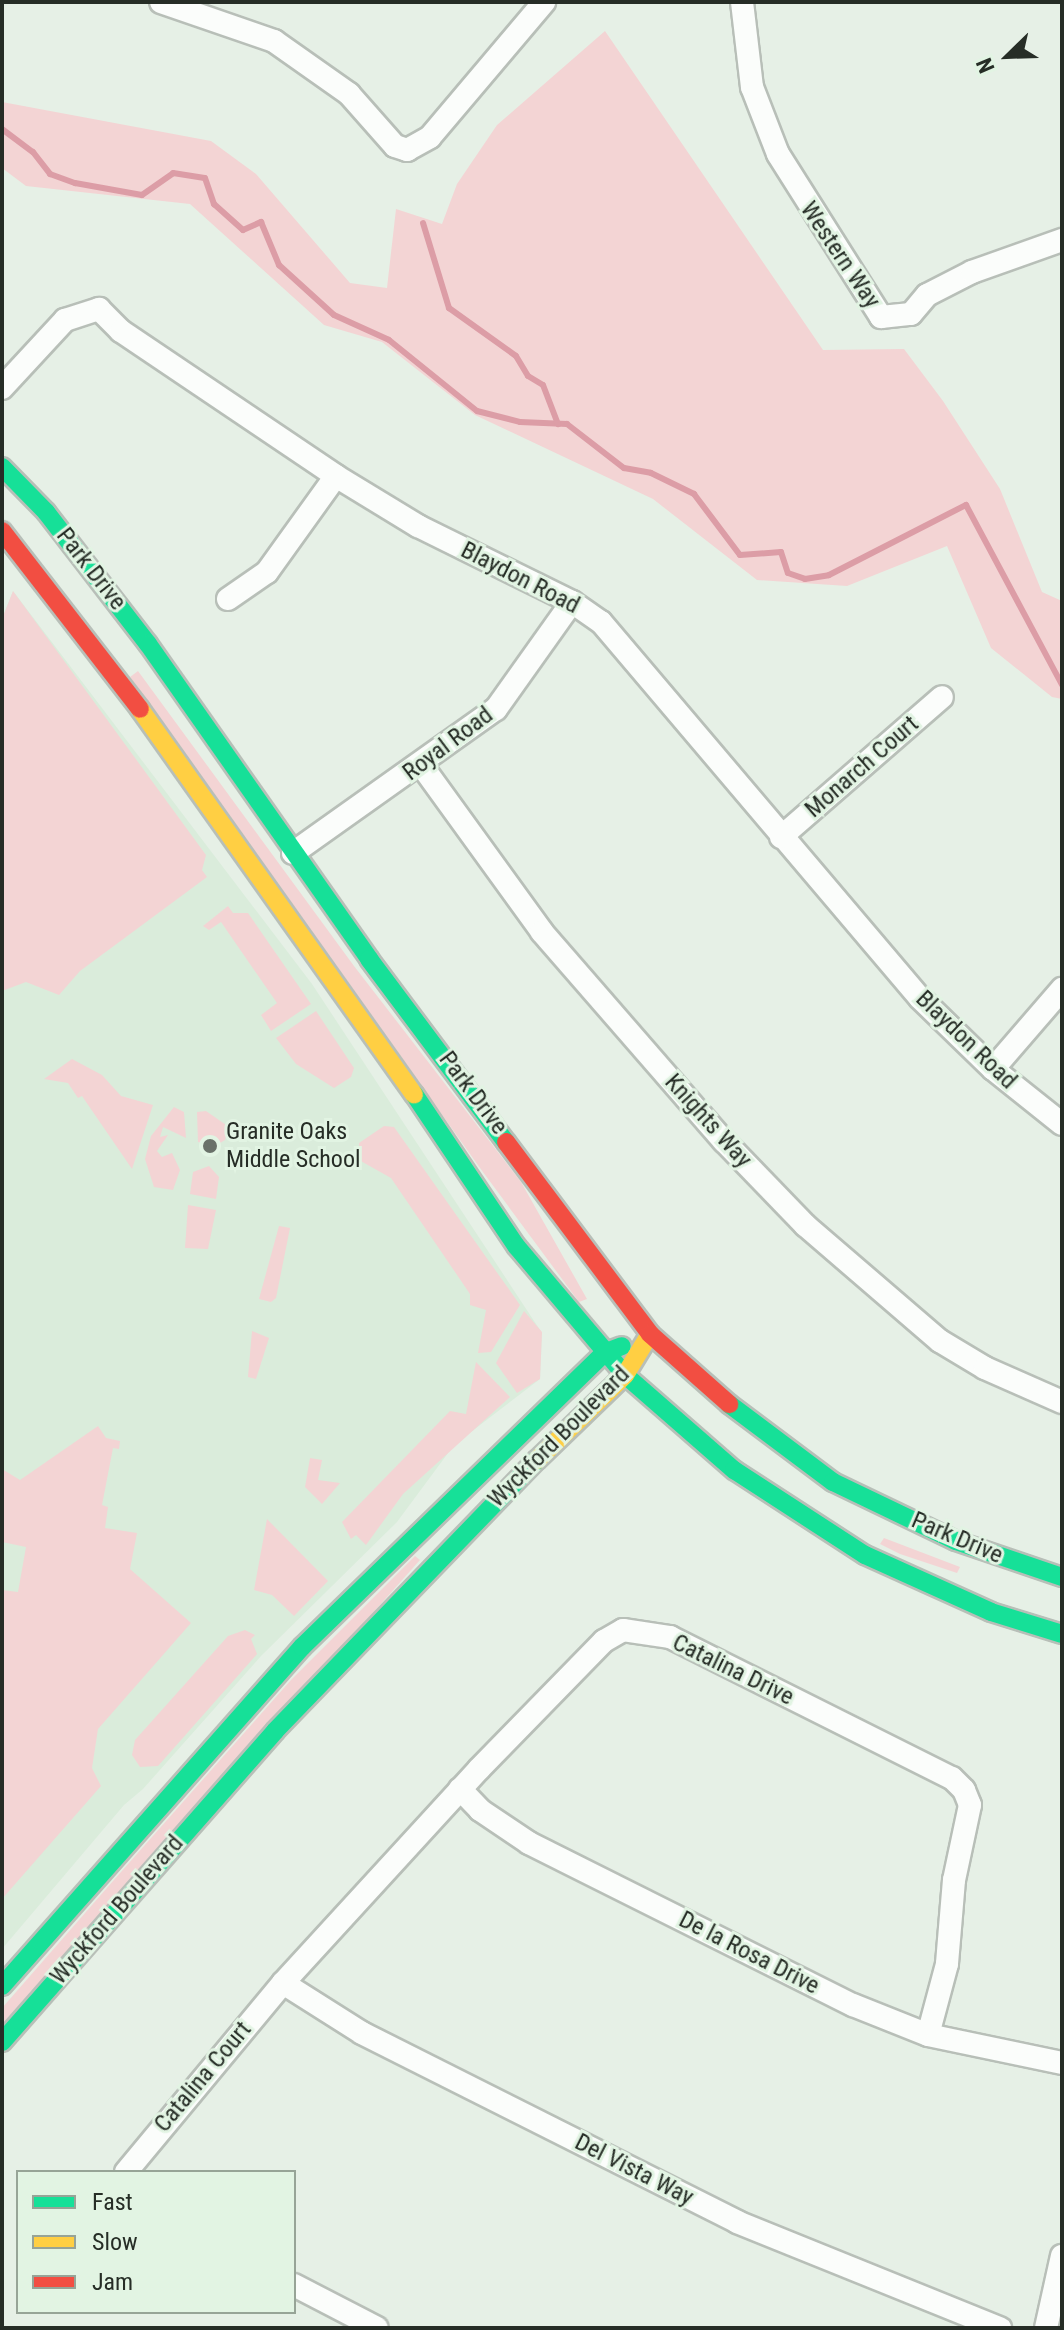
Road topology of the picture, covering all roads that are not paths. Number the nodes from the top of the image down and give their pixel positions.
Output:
1 (161, 2) edge
2 (544, 2) edge
3 (742, 2) edge
4 (1062, 240) edge
5 (2, 388) edge
6 (2, 467) edge
7 (336, 476) junction
8 (2, 531) edge
9 (228, 599) dead end
10 (572, 602) junction
11 (942, 697) dead end
12 (422, 766) junction
13 (781, 837) junction
14 (293, 853) junction
15 (1062, 989) edge
16 (993, 1069) junction
17 (1062, 1124) edge
18 (650, 1334) junction
19 (604, 1353) junction
20 (625, 1375) junction
21 (1062, 1402) edge
22 (1062, 1577) edge
23 (1062, 1634) edge
24 (460, 1789) junction
25 (283, 1983) junction
26 (2, 1986) edge
27 (928, 2035) junction
28 (2, 2042) edge
29 (1062, 2063) edge
30 (128, 2170) edge
31 (1062, 2256) edge
32 (296, 2286) edge
33 (377, 2328) edge
34 (1000, 2328) edge
35 (1046, 2328) edge

1 - 2 street
3 - 4 street, Western Way
5 - 7 street, Blaydon Road
6 - 14 street, Park Drive
7 - 9 street
7 - 10 street, Blaydon Road
8 - 19 street, Park Drive
10 - 12 street, Royal Road
10 - 13 street, Blaydon Road
11 - 13 street, Monarch Court
12 - 14 street, Royal Road
12 - 21 street, Knights Way
13 - 16 street, Blaydon Road
14 - 18 street, Park Drive
15 - 16 street
16 - 17 street, Blaydon Road
18 - 19 street, Wyckford Boulevard
18 - 20 street, Wyckford Boulevard
18 - 22 street, Park Drive
19 - 20 street, Park Drive
19 - 26 street, Wyckford Boulevard
20 - 23 street, Park Drive
20 - 28 street, Wyckford Boulevard
24 - 25 street, Catalina Drive
24 - 27 street, De la Rosa Drive
24 - 27 street, Catalina Drive
25 - 30 street, Catalina Court
25 - 34 street, Del Vista Way
27 - 29 street, De la Rosa Drive
31 - 35 street
32 - 33 street

